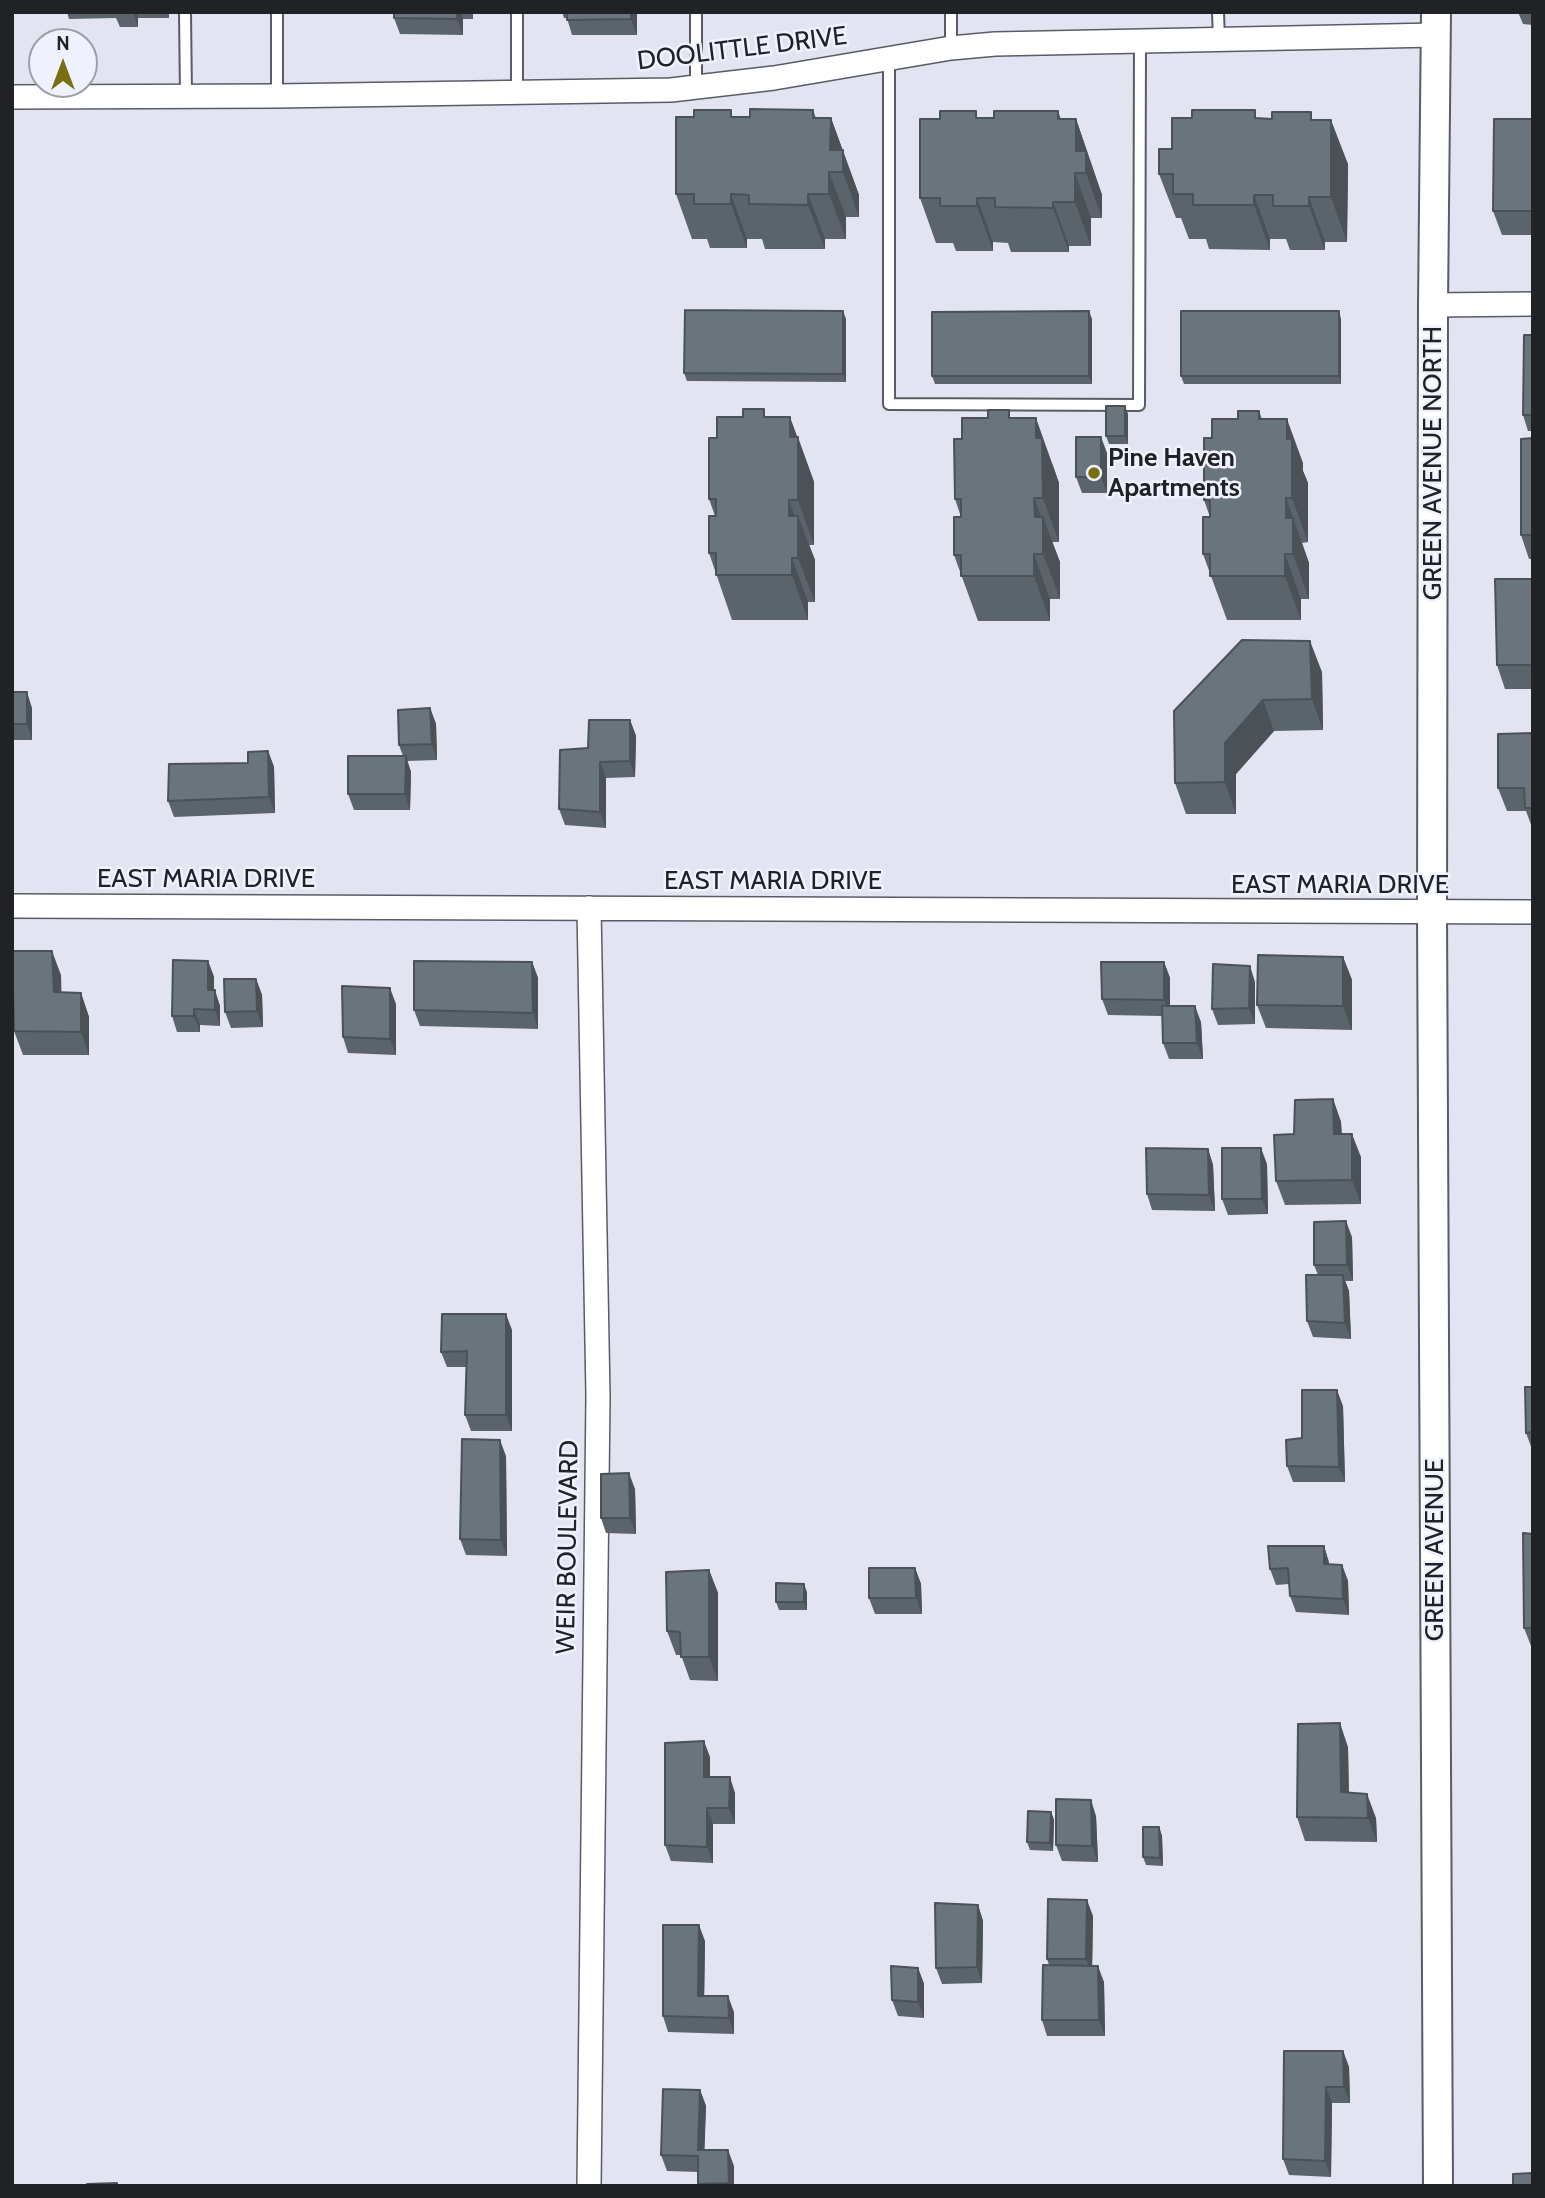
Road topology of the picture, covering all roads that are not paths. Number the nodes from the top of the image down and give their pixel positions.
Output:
1 (185, 12) edge
2 (277, 12) edge
3 (517, 12) edge
4 (696, 12) edge
5 (951, 12) edge
6 (1219, 12) edge
7 (1436, 24) edge
8 (1219, 41) junction
9 (1140, 42) junction
10 (951, 48) junction
11 (889, 57) junction
12 (696, 87) junction
13 (517, 92) junction
14 (186, 96) junction
15 (277, 96) junction
16 (12, 97) edge
17 (1533, 304) edge
18 (1433, 305) junction
19 (12, 906) edge
20 (589, 908) junction
21 (1533, 912) edge
22 (1432, 913) junction
23 (589, 2186) edge
24 (1438, 2186) edge

1 - 14 lane
2 - 15 lane
3 - 13 lane
4 - 12 lane
5 - 10 lane
6 - 8 lane
7 - 8 street, DOOLITTLE DRIVE
7 - 18 street, GREEN AVENUE NORTH
8 - 9 street, DOOLITTLE DRIVE
9 - 10 street, DOOLITTLE DRIVE
9 - 11 lane
10 - 11 street, DOOLITTLE DRIVE
11 - 12 street, DOOLITTLE DRIVE
12 - 13 street, DOOLITTLE DRIVE
13 - 15 street, DOOLITTLE DRIVE
14 - 15 street, DOOLITTLE DRIVE
14 - 16 street, DOOLITTLE DRIVE
17 - 18 street
18 - 22 street, GREEN AVENUE NORTH
19 - 20 street, EAST MARIA DRIVE
20 - 22 street, EAST MARIA DRIVE
20 - 23 street, WEIR BOULEVARD
21 - 22 street, EAST MARIA DRIVE
22 - 24 street, GREEN AVENUE

